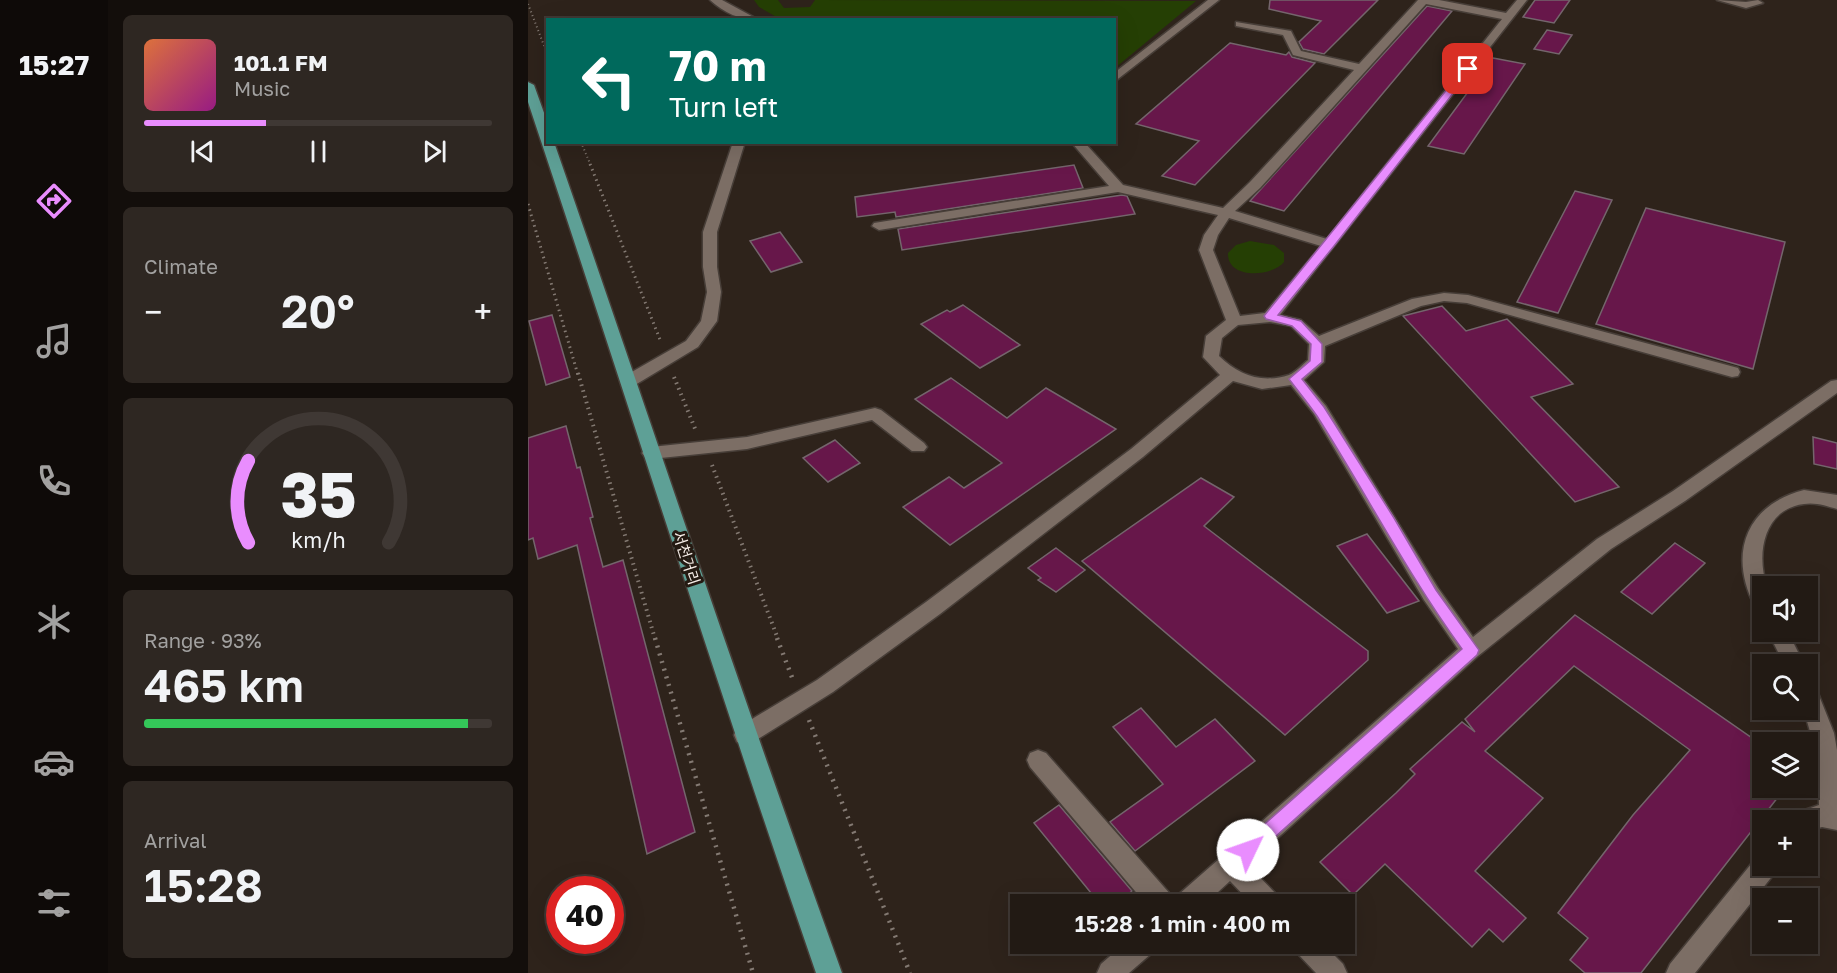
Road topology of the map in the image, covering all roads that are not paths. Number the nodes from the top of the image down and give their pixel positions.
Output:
1 (715, 0) edge
2 (1214, 0) edge
3 (1424, 0) edge
4 (1522, 0) edge
5 (1722, 0) edge
6 (1758, 3) dead end
7 (1509, 17) junction
8 (749, 18) edge
9 (1240, 24) dead end
10 (1360, 68) junction
11 (1116, 78) edge
12 (528, 85) edge
13 (546, 138) edge
14 (548, 144) edge
15 (738, 144) edge
16 (1079, 144) edge
17 (1118, 188) junction
18 (1226, 213) junction
19 (879, 226) dead end
20 (1330, 244) junction
21 (1270, 316) junction
22 (1234, 321) junction
23 (1317, 344) junction
24 (1732, 372) dead end
25 (1230, 375) junction
26 (1295, 379) junction
27 (629, 381) junction
28 (1837, 385) edge
29 (918, 447) dead end
30 (651, 453) junction
31 (1837, 502) edge
32 (1753, 576) edge
33 (1471, 650) junction
34 (1818, 720) edge
35 (745, 735) junction
36 (1038, 760) dead end
37 (1818, 817) edge
38 (1834, 818) edge
39 (1231, 866) junction
40 (1757, 876) edge
41 (1153, 894) edge
42 (1199, 894) edge
43 (1258, 894) edge
44 (1132, 954) edge
45 (1316, 954) edge
46 (829, 973) edge
47 (1110, 973) edge
48 (1334, 973) edge
49 (1679, 973) edge

1 - 8 street
2 - 11 street
3 - 7 street
3 - 10 street
4 - 7 street
5 - 6 street
7 - 20 street
9 - 10 street
10 - 18 street
12 - 13 main road, 서천거리
14 - 27 main road, 서천거리
15 - 27 street
16 - 17 street
17 - 18 street
17 - 19 street
18 - 20 street
18 - 22 street
20 - 21 street
21 - 22 street
21 - 23 street
22 - 25 street
23 - 24 street
23 - 26 street
25 - 26 street
25 - 35 street
26 - 33 street
27 - 30 main road, 서천거리
28 - 33 street
29 - 30 street
30 - 35 main road, 서천거리
31 - 32 street
33 - 39 street
34 - 38 street
35 - 46 main road, 서천거리
36 - 41 street
37 - 38 street
39 - 42 street
39 - 43 street
40 - 49 street
44 - 47 street
45 - 48 street

